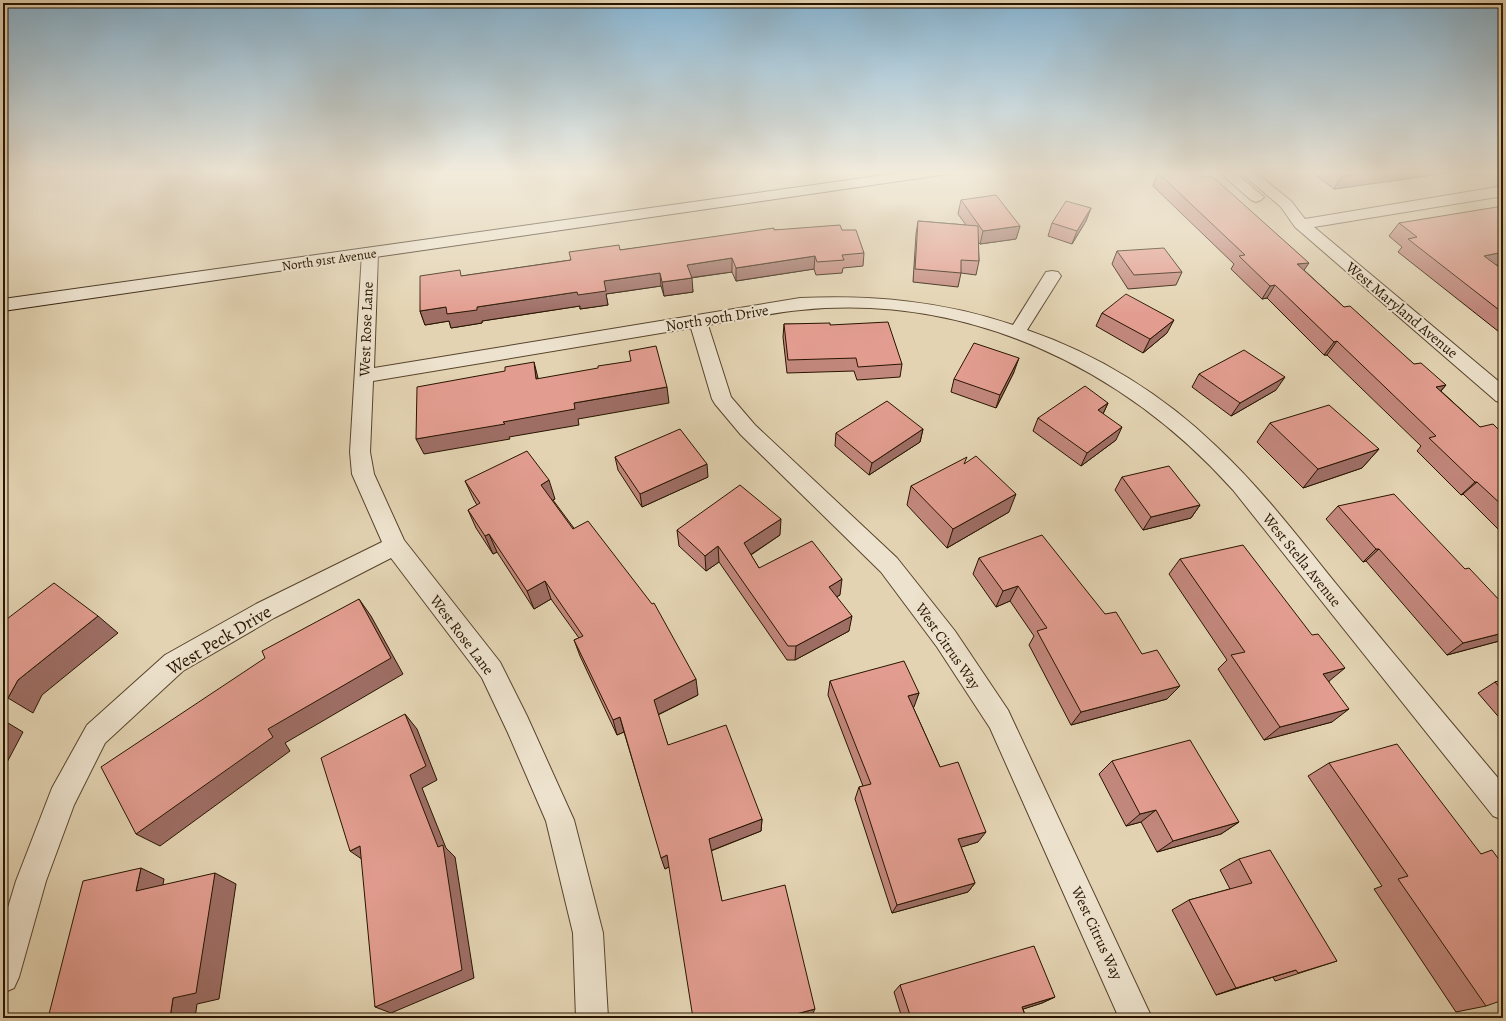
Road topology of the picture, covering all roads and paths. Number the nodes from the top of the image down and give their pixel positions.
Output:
1 (606, 219) edge
2 (1291, 219) edge
3 (1297, 219) edge
4 (1334, 219) edge
5 (1301, 224) junction
6 (370, 253) junction
7 (1052, 276) dead end
8 (3, 305) edge
9 (698, 321) junction
10 (1017, 332) junction
11 (1067, 352) joint
12 (364, 376) junction
13 (1503, 396) edge
14 (395, 546) junction
15 (1503, 806) edge
16 (3, 977) edge
17 (592, 1018) edge
18 (1136, 1018) edge

1 - 6 street, North 91st Avenue
2 - 5 street, West Maryland Avenue
3 - 5 street, West Maryland Avenue
4 - 5 street
5 - 13 street, West Maryland Avenue
6 - 8 street, North 91st Avenue
6 - 12 street, West Rose Lane
7 - 10 street
9 - 10 street, North 90th Drive
9 - 12 street, North 90th Drive
9 - 18 street, West Citrus Way
10 - 11 street, North 90th Drive
11 - 15 street, West Stella Avenue
12 - 14 street, West Rose Lane
14 - 16 street, West Peck Drive
14 - 17 street, West Rose Lane

